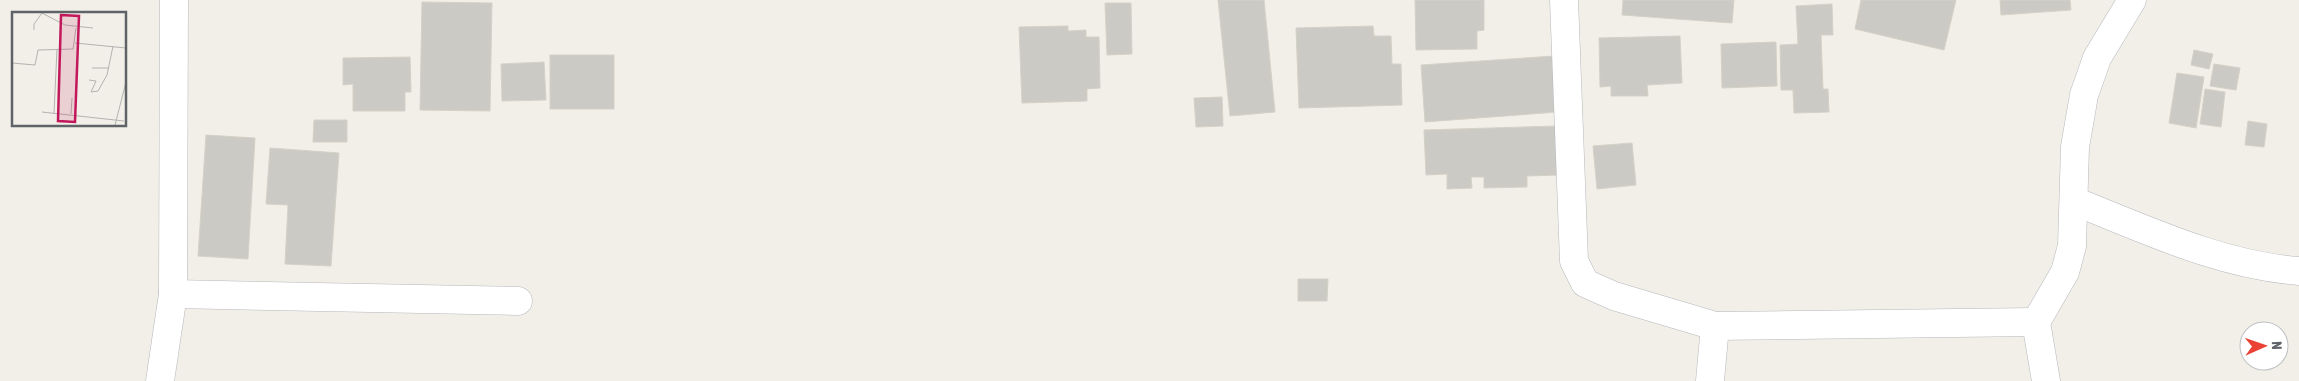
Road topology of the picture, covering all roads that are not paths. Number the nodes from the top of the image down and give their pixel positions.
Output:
1 (174, 0) edge
2 (1564, 0) edge
3 (2132, 0) edge
4 (2074, 201) junction
5 (2299, 271) edge
6 (174, 294) junction
7 (518, 300) dead end
8 (2036, 322) junction
9 (1715, 326) junction
10 (160, 381) edge
11 (1710, 381) edge
12 (2046, 381) edge

1 - 6 street
2 - 9 street
3 - 4 street
4 - 5 street
4 - 8 street
6 - 7 street
6 - 10 street
8 - 9 street
8 - 12 street
9 - 11 street

